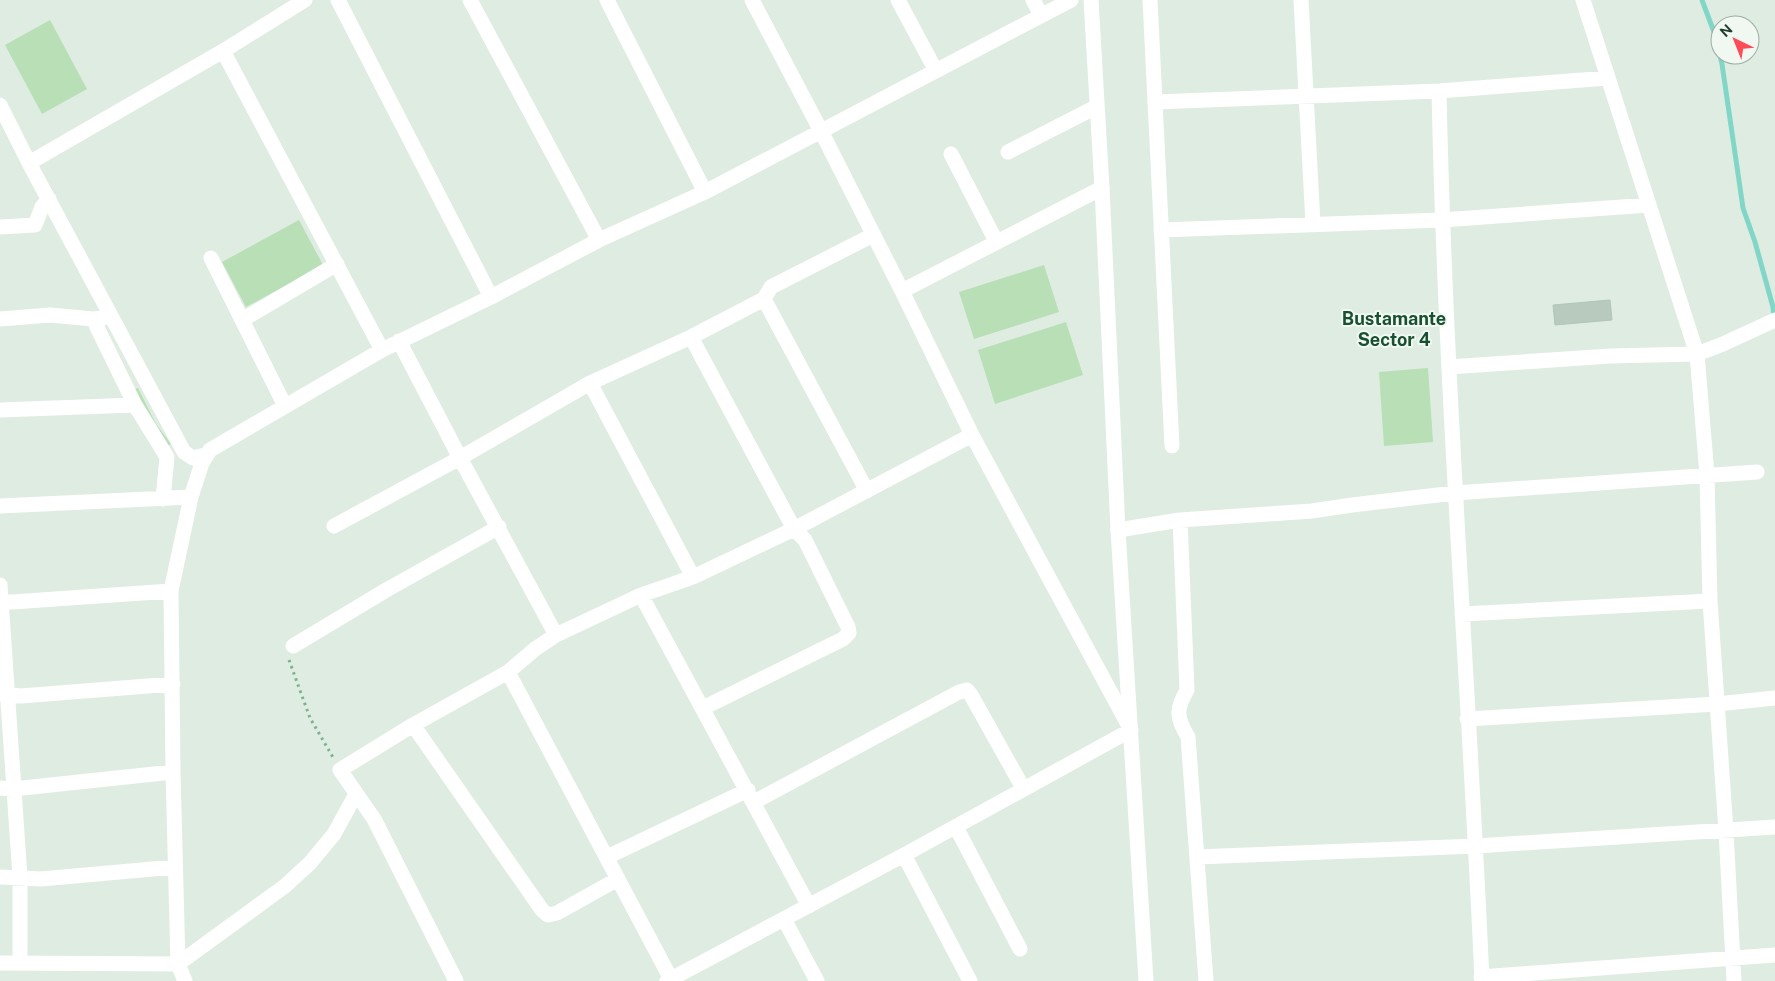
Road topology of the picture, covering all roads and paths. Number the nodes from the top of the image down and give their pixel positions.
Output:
1 (338, 0) edge
2 (470, 0) edge
3 (606, 0) edge
4 (752, 0) edge
5 (898, 0) edge
6 (1034, 0) edge
7 (1071, 0) edge
8 (1091, 0) edge
9 (1150, 0) edge
10 (1301, 0) edge
11 (1583, 0) edge
12 (299, 2) edge
13 (1041, 15) junction
14 (223, 51) junction
15 (936, 71) junction
16 (1608, 78) junction
17 (1439, 91) junction
18 (1306, 95) junction
19 (1155, 102) junction
20 (0, 105) edge
21 (1096, 107) junction
22 (821, 131) junction
23 (7, 132) edge
24 (1008, 152) dead end
25 (951, 154) dead end
26 (29, 163) junction
27 (1102, 188) junction
28 (705, 192) junction
29 (49, 199) junction
30 (1649, 205) junction
31 (1442, 220) junction
32 (1313, 224) junction
33 (0, 227) edge
34 (1161, 230) junction
35 (874, 235) junction
36 (598, 240) junction
37 (996, 241) junction
38 (211, 258) dead end
39 (337, 264) junction
40 (902, 291) junction
41 (491, 297) junction
42 (764, 299) junction
43 (112, 317) junction
44 (0, 319) edge
45 (93, 319) junction
46 (242, 320) junction
47 (1775, 320) edge
48 (691, 338) junction
49 (399, 341) junction
50 (382, 350) junction
51 (1697, 354) junction
52 (1449, 367) junction
53 (590, 383) junction
54 (135, 405) junction
55 (285, 406) junction
56 (0, 410) edge
57 (972, 435) junction
58 (1172, 446) dead end
59 (205, 455) junction
60 (460, 458) junction
61 (1757, 472) dead end
62 (1707, 475) junction
63 (867, 491) junction
64 (1455, 493) junction
65 (191, 498) junction
66 (163, 499) junction
67 (0, 506) edge
68 (1180, 520) junction
69 (334, 526) dead end
70 (498, 527) junction
71 (794, 529) junction
72 (1118, 530) junction
73 (694, 577) junction
74 (171, 591) junction
75 (0, 595) edge
76 (642, 595) junction
77 (1710, 601) junction
78 (1462, 614) junction
79 (556, 635) junction
80 (293, 646) joint
81 (508, 672) junction
82 (172, 684) junction
83 (3, 694) edge
84 (1775, 698) edge
85 (1716, 704) junction
86 (704, 708) junction
87 (1467, 719) junction
88 (413, 725) junction
89 (1131, 730) junction
90 (340, 770) junction
91 (173, 772) junction
92 (1023, 788) junction
93 (6, 789) edge
94 (356, 794) junction
95 (751, 796) junction
96 (956, 827) junction
97 (1775, 827) edge
98 (1726, 831) junction
99 (1476, 846) junction
100 (904, 855) junction
101 (1196, 856) junction
102 (607, 857) junction
103 (175, 867) junction
104 (0, 877) edge
105 (20, 877) junction
106 (618, 879) junction
107 (809, 906) junction
108 (784, 920) junction
109 (1020, 949) dead end
110 (1775, 955) edge
111 (1732, 958) junction
112 (20, 962) junction
113 (0, 963) edge
114 (178, 964) junction
115 (674, 979) edge
116 (1481, 979) edge
117 (185, 981) edge
118 (456, 981) edge
119 (817, 981) edge
120 (970, 981) edge
121 (1146, 981) edge
122 (1206, 981) edge
123 (1734, 981) edge

1 - 41 street
2 - 36 street
3 - 28 street
4 - 22 street
5 - 15 street
6 - 13 street
7 - 13 street
8 - 21 street
9 - 19 street
10 - 18 street
11 - 16 street
12 - 14 street
13 - 15 street
14 - 26 street
14 - 39 street
15 - 22 street
16 - 17 street
16 - 30 street
17 - 18 street
17 - 31 street
18 - 19 street
18 - 32 street
19 - 34 street
20 - 23 street
21 - 24 street
21 - 27 street
22 - 28 street
22 - 35 street
23 - 26 street
25 - 37 street
26 - 29 street
27 - 37 street
27 - 72 street
28 - 36 street
29 - 33 street
29 - 43 street
30 - 31 street
30 - 51 street
31 - 32 street
31 - 52 street
32 - 34 street
34 - 58 street
35 - 40 street
35 - 42 street
36 - 41 street
37 - 40 street
38 - 46 street
39 - 46 street
39 - 50 street
40 - 57 street
41 - 49 street
42 - 48 street
42 - 63 street
43 - 45 street
43 - 59 street
44 - 45 street
45 - 54 street
46 - 55 street
47 - 51 street
48 - 53 street
48 - 71 street
49 - 50 street
49 - 60 street
50 - 55 street
51 - 52 street
51 - 62 street
52 - 64 street
53 - 60 street
53 - 73 street
54 - 56 street
54 - 66 street
55 - 59 street
57 - 63 street
57 - 89 street
59 - 65 street
60 - 69 street
60 - 70 street
61 - 62 street
62 - 64 street
62 - 77 street
63 - 71 street
64 - 68 street
64 - 78 street
65 - 66 street
65 - 74 street
66 - 67 street
68 - 72 street
68 - 101 street
70 - 79 street
70 - 80 street
71 - 73 street
71 - 86 street
72 - 89 street
73 - 76 street
74 - 75 street
74 - 82 street
75 - 83 street
76 - 79 street
76 - 86 street
77 - 78 street
77 - 85 street
78 - 87 street
79 - 81 street
80 - 90 path
81 - 88 street
81 - 102 street
82 - 83 street
82 - 91 street
83 - 93 street
84 - 85 street
85 - 87 street
85 - 98 street
86 - 95 street
87 - 99 street
88 - 90 street
88 - 106 street
89 - 92 street
89 - 121 street
90 - 94 street
91 - 93 street
91 - 103 street
92 - 95 street
92 - 96 street
93 - 105 street
94 - 114 street
94 - 118 street
95 - 102 street
95 - 107 street
96 - 100 street
96 - 109 street
97 - 98 street
98 - 99 street
98 - 111 street
99 - 101 street
99 - 116 street
100 - 107 street
100 - 120 street
101 - 122 street
102 - 106 street
103 - 105 street
103 - 114 street
104 - 105 street
105 - 112 street
106 - 115 street
107 - 108 street
108 - 115 street
108 - 119 street
110 - 111 street
111 - 116 street
111 - 123 street
112 - 113 street
112 - 114 street
114 - 117 street

